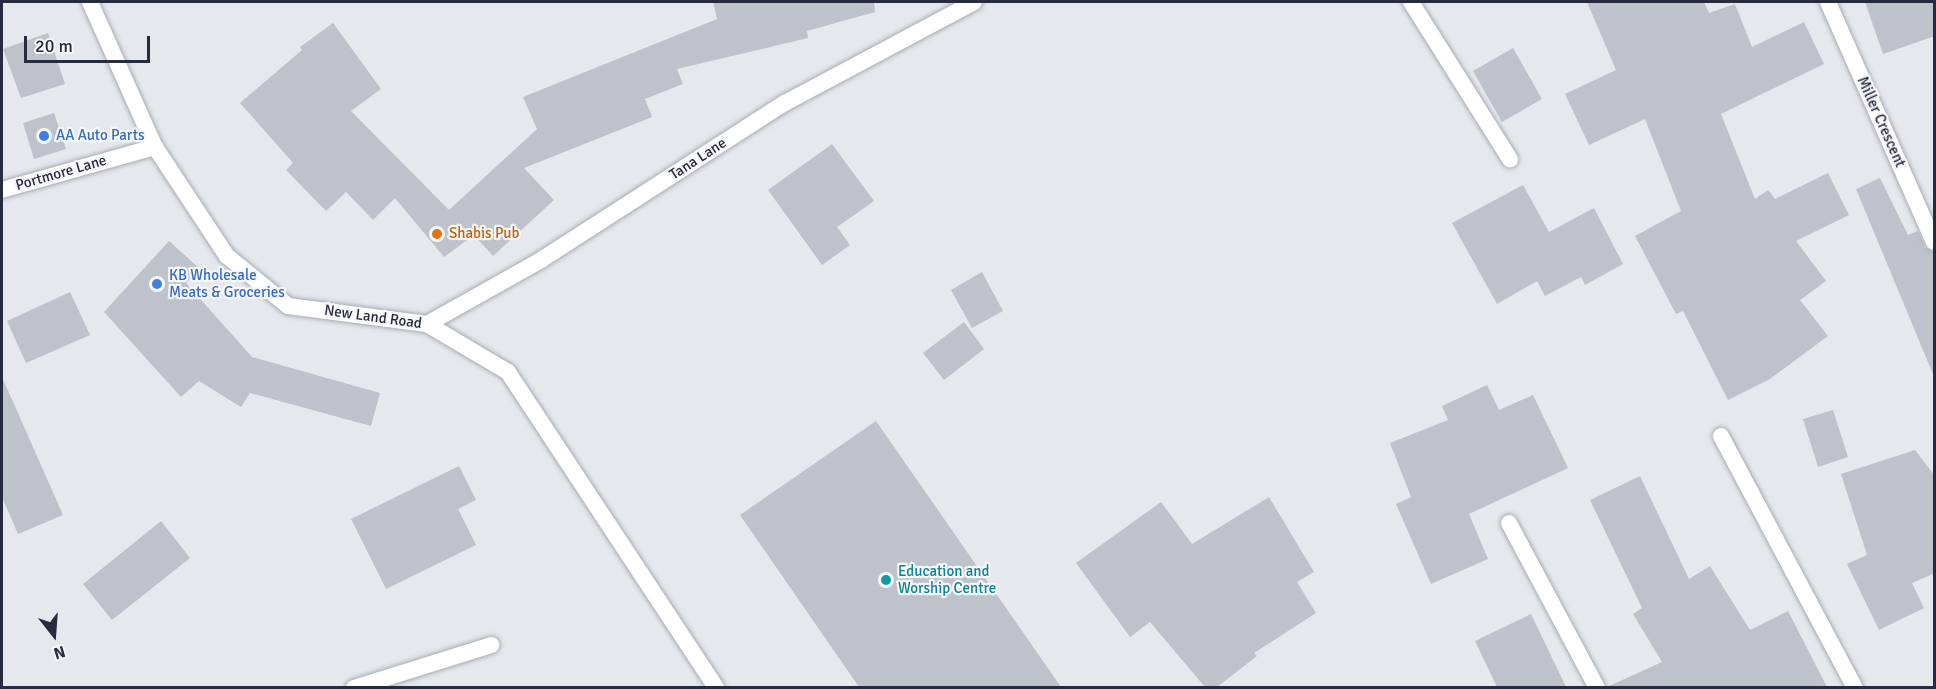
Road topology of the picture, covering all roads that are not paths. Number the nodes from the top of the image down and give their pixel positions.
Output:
1 (90, 2) edge
2 (974, 2) edge
3 (1411, 2) edge
4 (1828, 2) edge
5 (155, 147) junction
6 (1510, 159) dead end
7 (2, 190) edge
8 (1935, 242) edge
9 (427, 324) junction
10 (1721, 436) dead end
11 (1509, 523) dead end
12 (491, 645) dead end
13 (354, 687) edge
14 (716, 687) edge
15 (1597, 687) edge
16 (1855, 687) edge

1 - 5 street, New Land Road
2 - 9 street, Tana Lane
3 - 6 street
4 - 8 street, Miller Crescent
5 - 7 street, Portmore Lane
5 - 9 street, New Land Road
9 - 14 street, New Land Road
10 - 16 street
11 - 15 street
12 - 13 street

